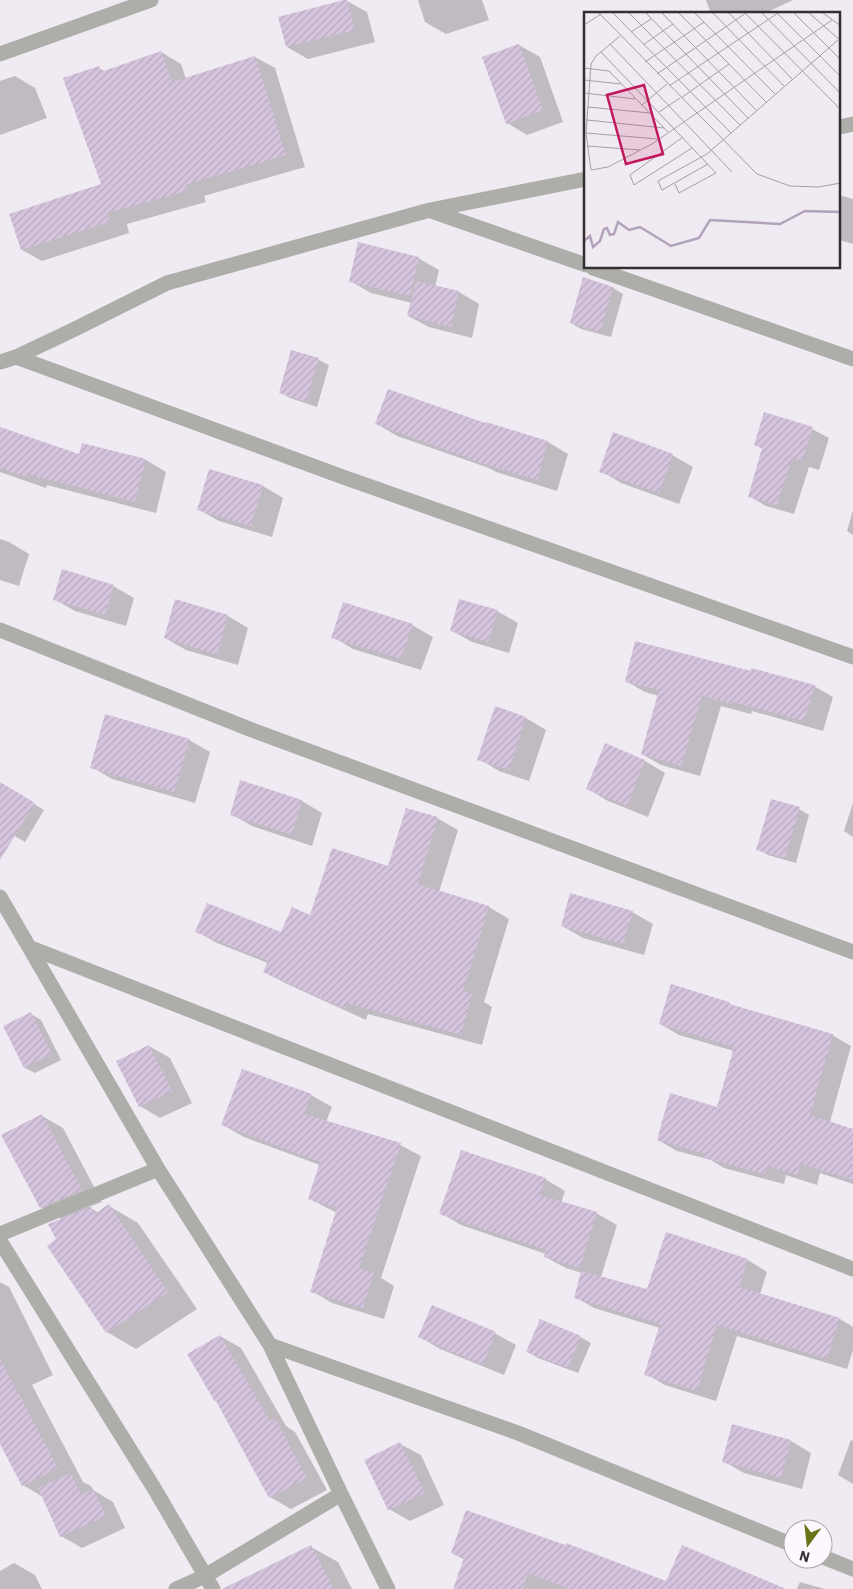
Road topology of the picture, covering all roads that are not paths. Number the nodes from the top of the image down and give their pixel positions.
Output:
1 (151, 0) edge
2 (0, 54) edge
3 (853, 124) edge
4 (840, 127) edge
5 (584, 179) edge
6 (430, 210) junction
7 (584, 264) edge
8 (596, 269) edge
9 (16, 357) junction
10 (853, 359) edge
11 (0, 362) edge
12 (0, 630) edge
13 (853, 657) edge
14 (0, 897) edge
15 (30, 948) junction
16 (853, 952) edge
17 (158, 1169) junction
18 (0, 1234) edge
19 (0, 1241) edge
20 (853, 1269) edge
21 (270, 1345) junction
22 (341, 1494) junction
23 (783, 1541) edge
24 (833, 1561) edge
25 (853, 1569) edge
26 (209, 1582) edge
27 (176, 1589) edge
28 (388, 1589) edge

1 - 2 street
3 - 4 street
5 - 6 street
6 - 7 street
6 - 9 street
8 - 10 street
9 - 11 street
9 - 13 street
12 - 16 street
14 - 15 street
15 - 17 street
15 - 20 street
17 - 18 street
17 - 21 street
19 - 26 street
21 - 22 street
21 - 23 street
22 - 26 street
22 - 28 street
24 - 25 street
26 - 27 street

